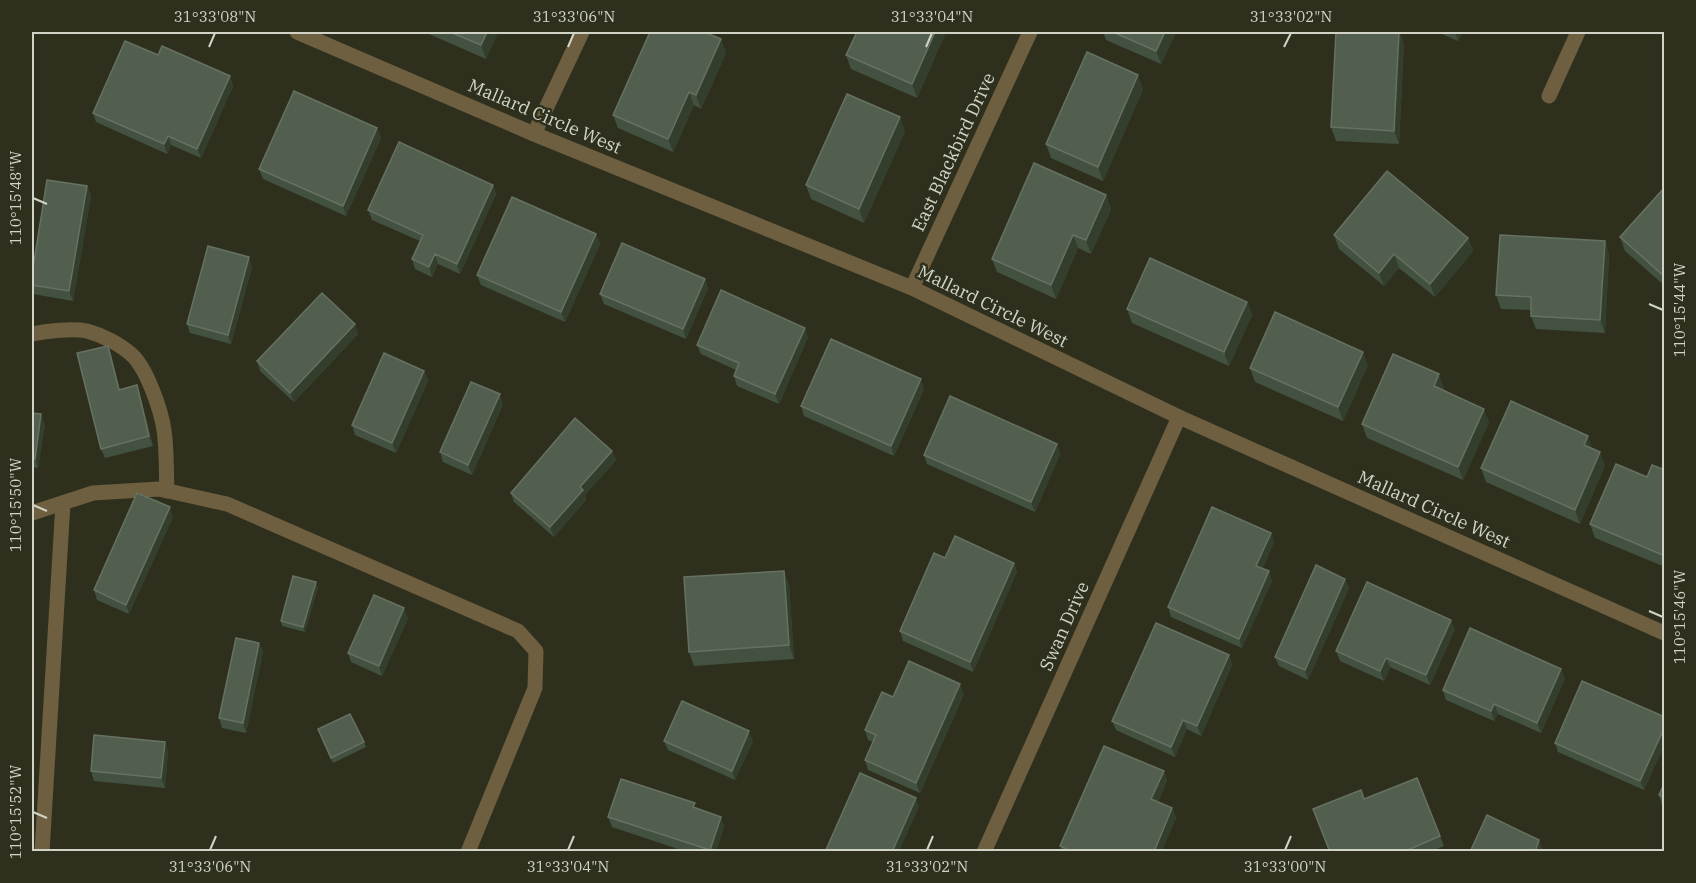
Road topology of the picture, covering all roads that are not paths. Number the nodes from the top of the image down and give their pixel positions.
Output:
1 (297, 32) edge
2 (582, 32) edge
3 (1030, 32) edge
4 (1578, 32) edge
5 (1549, 96) dead end
6 (534, 134) junction
7 (912, 288) junction
8 (32, 334) edge
9 (1179, 417) junction
10 (166, 491) junction
11 (63, 502) junction
12 (32, 513) edge
13 (1665, 633) edge
14 (42, 852) edge
15 (468, 852) edge
16 (984, 852) edge

1 - 6 street, Mallard Circle West
2 - 6 street
3 - 7 street, East Blackbird Drive
4 - 5 street
6 - 7 street, Mallard Circle West
7 - 9 street, Mallard Circle West
8 - 10 street
9 - 13 street, Mallard Circle West
9 - 16 street, Swan Drive
10 - 11 street
10 - 15 street
11 - 12 street
11 - 14 street

